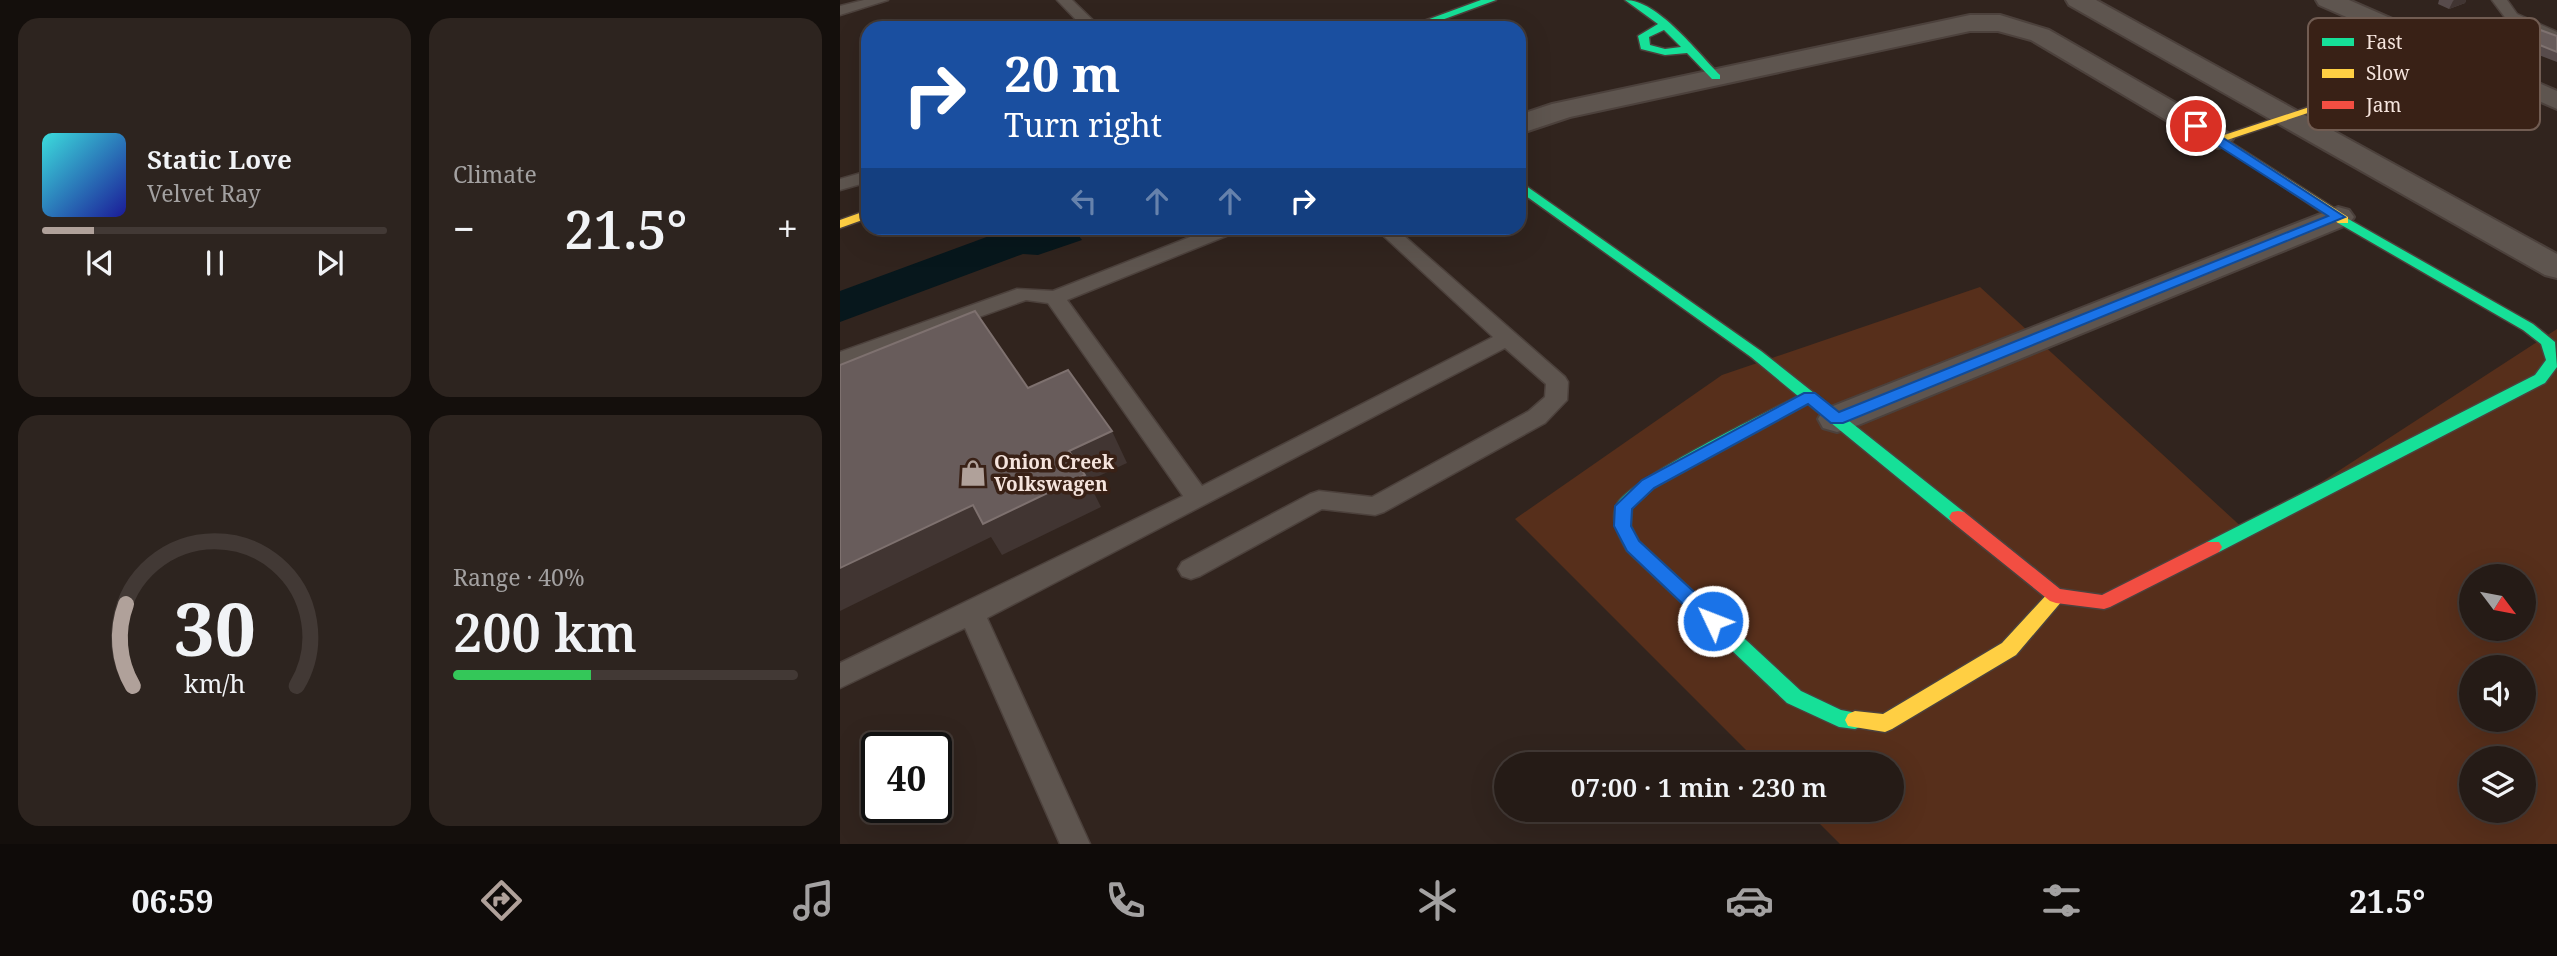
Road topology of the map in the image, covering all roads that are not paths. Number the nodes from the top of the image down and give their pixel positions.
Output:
1 (881, 0) edge
2 (1064, 0) edge
3 (1491, 0) edge
4 (1630, 0) edge
5 (2078, 0) edge
6 (2328, 0) edge
7 (2499, 0) edge
8 (854, 4) edge
9 (840, 12) edge
10 (2370, 18) edge
11 (2514, 18) edge
12 (1086, 21) edge
13 (1430, 21) edge
14 (1665, 26) junction
15 (2540, 30) edge
16 (2557, 38) edge
17 (1688, 50) junction
18 (1716, 78) junction
19 (2540, 92) edge
20 (2557, 100) edge
21 (2308, 111) edge
22 (2289, 117) junction
23 (1526, 123) edge
24 (2308, 128) edge
25 (2312, 130) edge
26 (2218, 139) junction
27 (861, 178) edge
28 (840, 185) edge
29 (1526, 191) edge
30 (861, 216) edge
31 (2338, 217) junction
32 (840, 223) edge
33 (1212, 235) edge
34 (1392, 235) edge
35 (2557, 268) edge
36 (1055, 298) junction
37 (1507, 338) junction
38 (840, 360) edge
39 (1809, 397) junction
40 (1837, 419) junction
41 (1198, 499) junction
42 (1191, 569) dead end
43 (2056, 596) junction
44 (972, 613) junction
45 (840, 676) edge
46 (1075, 844) edge

1 - 8 lane
2 - 12 lane
3 - 13 street
4 - 14 street
5 - 22 street
6 - 10 street
7 - 11 lane
8 - 9 lane
14 - 17 street
14 - 17 street
15 - 16 lane
17 - 18 street
18 - 23 street
18 - 26 street
19 - 20 street
21 - 22 street
22 - 24 street
22 - 26 street
25 - 35 street
26 - 31 street
27 - 28 lane
29 - 39 street
30 - 32 street
31 - 40 street
31 - 43 street
33 - 36 lane
34 - 37 lane
36 - 38 lane
36 - 41 lane
37 - 41 lane
37 - 42 lane
39 - 40 street
39 - 43 street
40 - 43 street
41 - 44 lane
44 - 45 lane
44 - 46 lane

